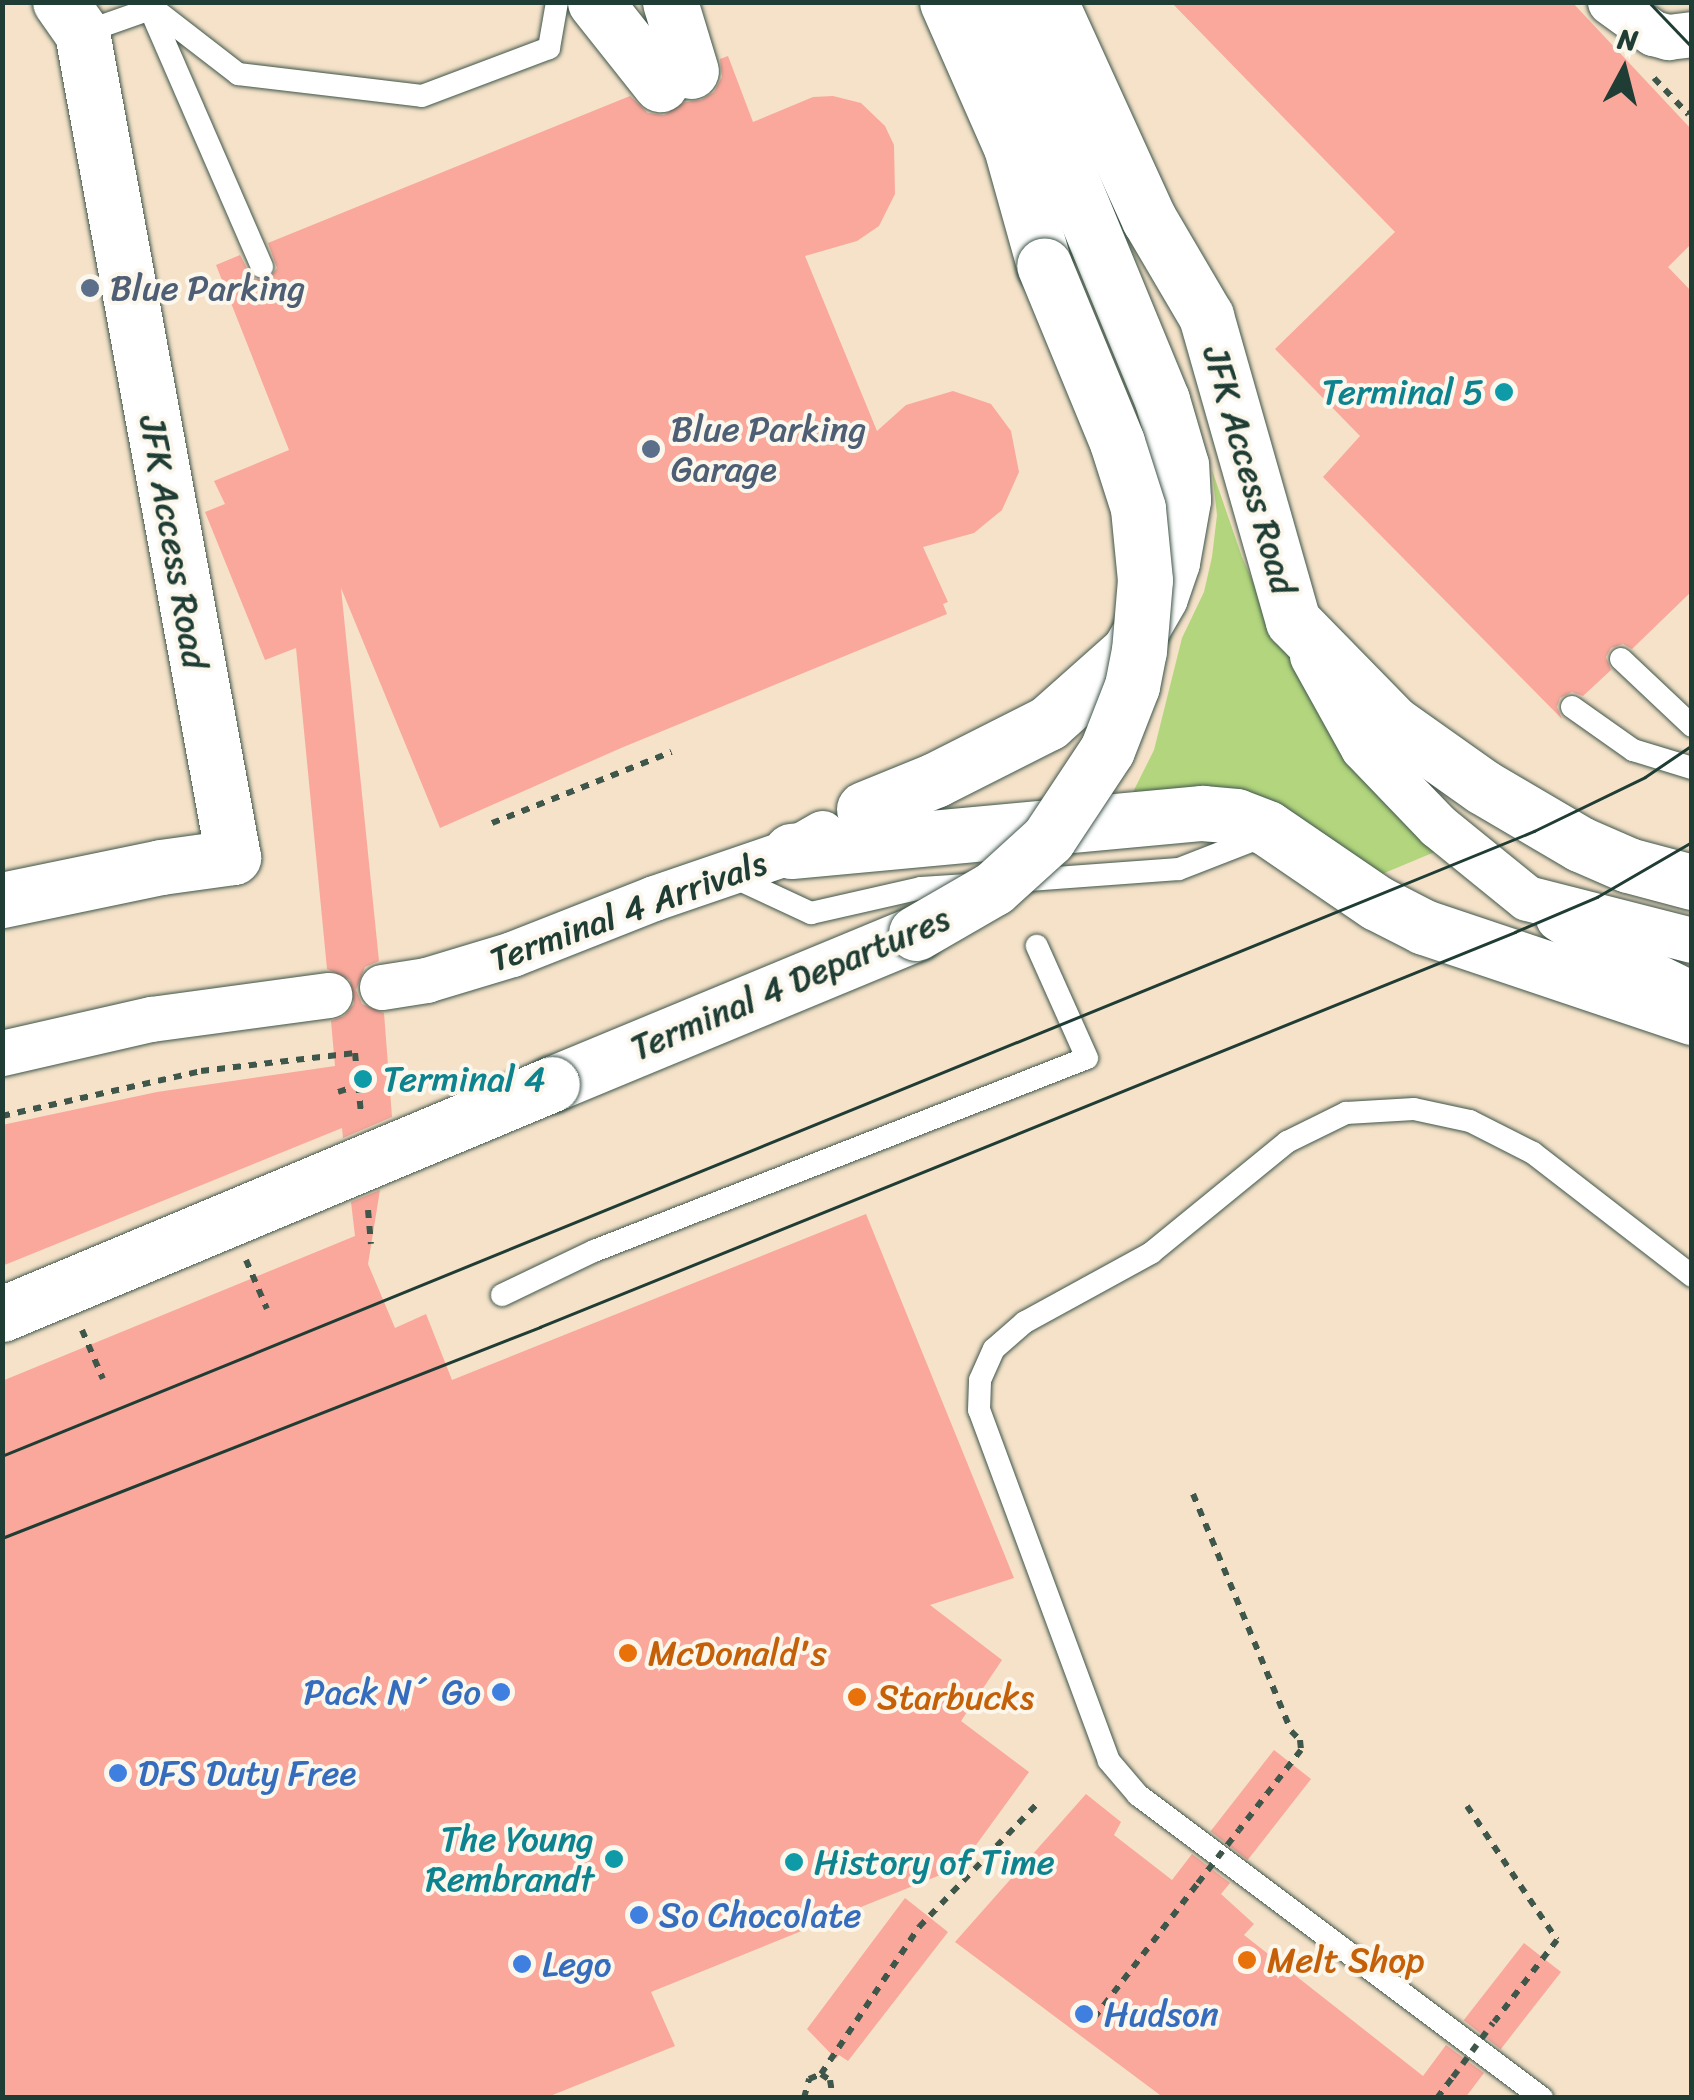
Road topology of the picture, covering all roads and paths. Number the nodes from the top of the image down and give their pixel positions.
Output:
1 (557, 2) edge
2 (595, 2) edge
3 (670, 2) edge
4 (947, 2) edge
5 (992, 2) edge
6 (1050, 2) edge
7 (1610, 2) edge
8 (148, 6) edge
9 (71, 18) edge
10 (1692, 34) edge
11 (262, 267) dead end
12 (1293, 621) junction
13 (1622, 660) dead end
14 (1572, 707) dead end
15 (1692, 726) edge
16 (671, 752) dead end
17 (1692, 768) edge
18 (864, 808) joint
19 (492, 822) dead end
20 (1274, 832) junction
21 (791, 851) junction
22 (724, 873) junction
23 (1692, 882) edge
24 (1527, 898) junction
25 (2, 900) edge
26 (1677, 935) edge
27 (1036, 946) dead end
28 (382, 988) dead end
29 (1692, 994) edge
30 (329, 995) dead end
31 (1692, 1017) edge
32 (2, 1053) edge
33 (356, 1053) dead end
34 (359, 1085) dead end
35 (338, 1092) dead end
36 (2, 1116) edge
37 (1692, 1276) edge
38 (260, 1292) dead end
39 (502, 1295) dead end
40 (267, 1309) dead end
41 (2, 1314) edge
42 (94, 1358) dead end
43 (103, 1380) dead end
44 (1193, 1494) dead end
45 (1038, 1803) dead end
46 (1467, 1806) dead end
47 (1094, 2018) dead end
48 (821, 2074) junction
49 (804, 2098) edge
50 (833, 2098) edge
51 (1437, 2098) edge
52 (1542, 2098) edge

1 - 8 lane
2 - 3 main road
4 - 41 main road, Terminal 4 Departures, bridge
5 - 18 main road
6 - 12 main road, JFK Access Road
7 - 10 street
8 - 9 lane
8 - 11 lane
9 - 25 main road, JFK Access Road
12 - 23 main road, JFK Access Road
12 - 24 street
13 - 15 lane
14 - 17 lane
16 - 19 path
18 - 21 street, Terminal 4 Arrivals
20 - 21 main road
20 - 22 lane
20 - 31 main road
21 - 22 street, Terminal 4 Arrivals
22 - 28 street, Terminal 4 Arrivals
24 - 26 street
24 - 29 street
27 - 39 lane
30 - 32 street
33 - 36 path
34 - 35 path
37 - 52 lane
38 - 40 path
42 - 43 path
44 - 47 path, bridge
45 - 48 path
46 - 51 path, bridge
48 - 49 path
48 - 50 path

